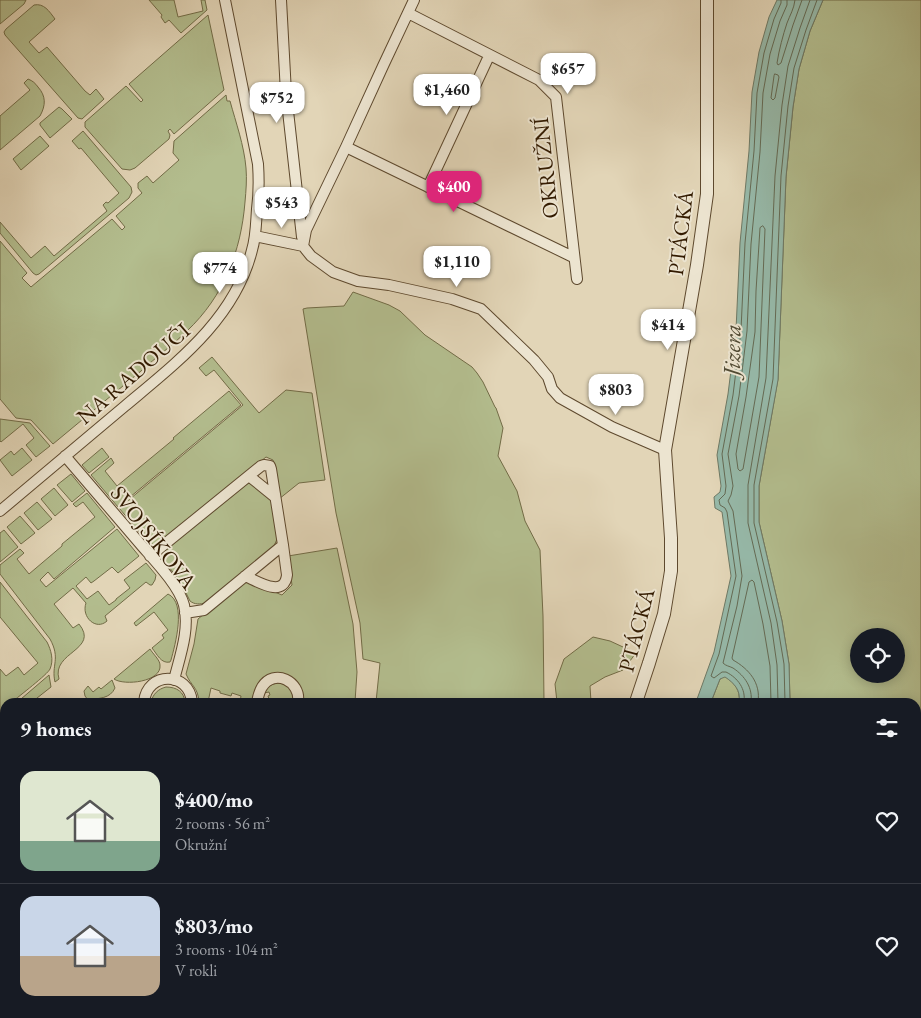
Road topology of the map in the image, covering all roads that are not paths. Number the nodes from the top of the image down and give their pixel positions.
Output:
1 (225, 0) edge
2 (281, 0) edge
3 (414, 0) edge
4 (707, 0) edge
5 (408, 13) junction
6 (489, 56) junction
7 (346, 147) junction
8 (428, 187) junction
9 (255, 236) junction
10 (303, 246) junction
11 (573, 256) junction
12 (577, 279) dead end
13 (665, 450) junction
14 (65, 456) junction
15 (249, 476) junction
16 (275, 496) junction
17 (0, 511) edge
18 (283, 545) junction
19 (150, 556) junction
20 (244, 576) junction
21 (185, 613) junction
22 (174, 680) junction
23 (145, 698) edge
24 (191, 698) edge
25 (258, 698) edge
26 (298, 698) edge
27 (637, 698) edge

1 - 9 street, NA RADOUČI
2 - 10 street
3 - 5 street
4 - 13 street, PTÁCKÁ
5 - 6 street, OKRUŽNÍ
5 - 7 street
6 - 8 street
6 - 11 street, OKRUŽNÍ
7 - 8 street, OKRUŽNÍ
7 - 10 street
8 - 11 street, OKRUŽNÍ
9 - 10 street
9 - 14 street, NA RADOUČI
10 - 13 street
11 - 12 street, OKRUŽNÍ
13 - 27 street, PTÁCKÁ
14 - 17 street, NA RADOUČI
14 - 19 street, SVOJSÍKOVA
15 - 16 street
15 - 16 street
15 - 19 street
16 - 18 street
18 - 20 street
18 - 20 street
19 - 21 street, SVOJSÍKOVA
20 - 21 street
21 - 22 street, SVOJSÍKOVA
22 - 23 street
22 - 24 street
25 - 26 street

